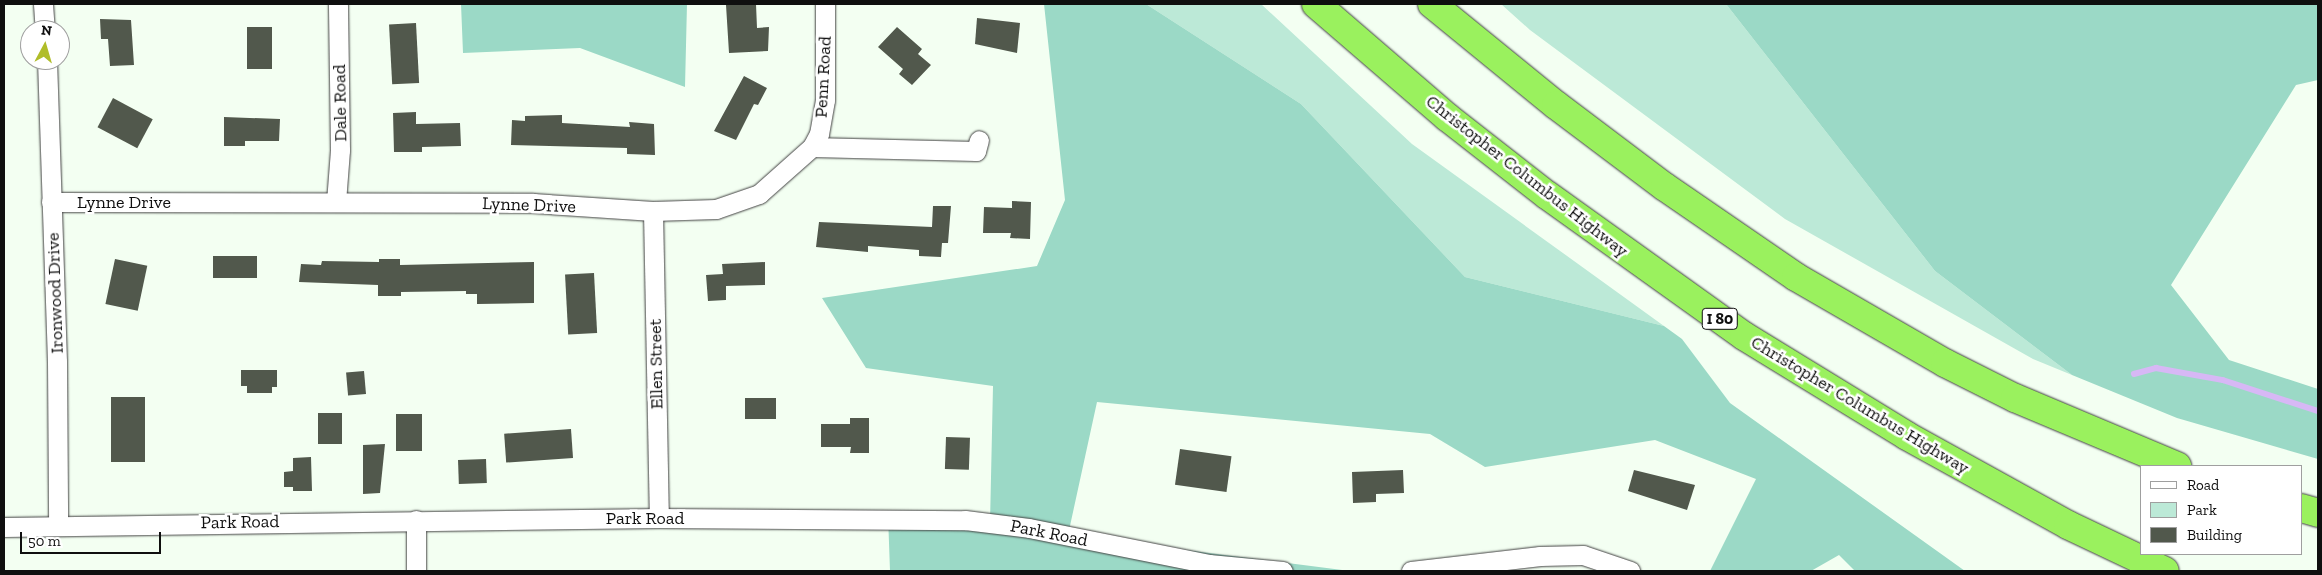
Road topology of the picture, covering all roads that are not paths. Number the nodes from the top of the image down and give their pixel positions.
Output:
1 (43, 4) edge
2 (338, 4) edge
3 (825, 4) edge
4 (1316, 4) edge
5 (1432, 4) edge
6 (44, 20) edge
7 (47, 70) edge
8 (979, 140) dead end
9 (812, 147) junction
10 (52, 202) junction
11 (336, 202) junction
12 (653, 211) junction
13 (2175, 465) edge
14 (2302, 508) edge
15 (2318, 514) edge
16 (659, 518) junction
17 (416, 520) junction
18 (58, 525) junction
19 (4, 527) edge
20 (416, 571) edge
21 (1283, 571) edge
22 (1411, 571) edge
23 (1630, 571) edge
24 (2165, 571) edge

1 - 6 street
2 - 11 street, Dale Road
3 - 9 street, Penn Road
4 - 24 highway, Christopher Columbus Highway / I 80
5 - 13 highway
7 - 10 street, Ironwood Drive
8 - 9 street
9 - 12 street, Lynne Drive
10 - 11 street, Lynne Drive
10 - 18 street, Ironwood Drive
11 - 12 street, Lynne Drive
12 - 16 street, Ellen Street
14 - 15 highway
16 - 17 street, Park Road
16 - 21 street, Park Road
17 - 18 street, Park Road
17 - 20 street
18 - 19 street, Park Road
22 - 23 street

